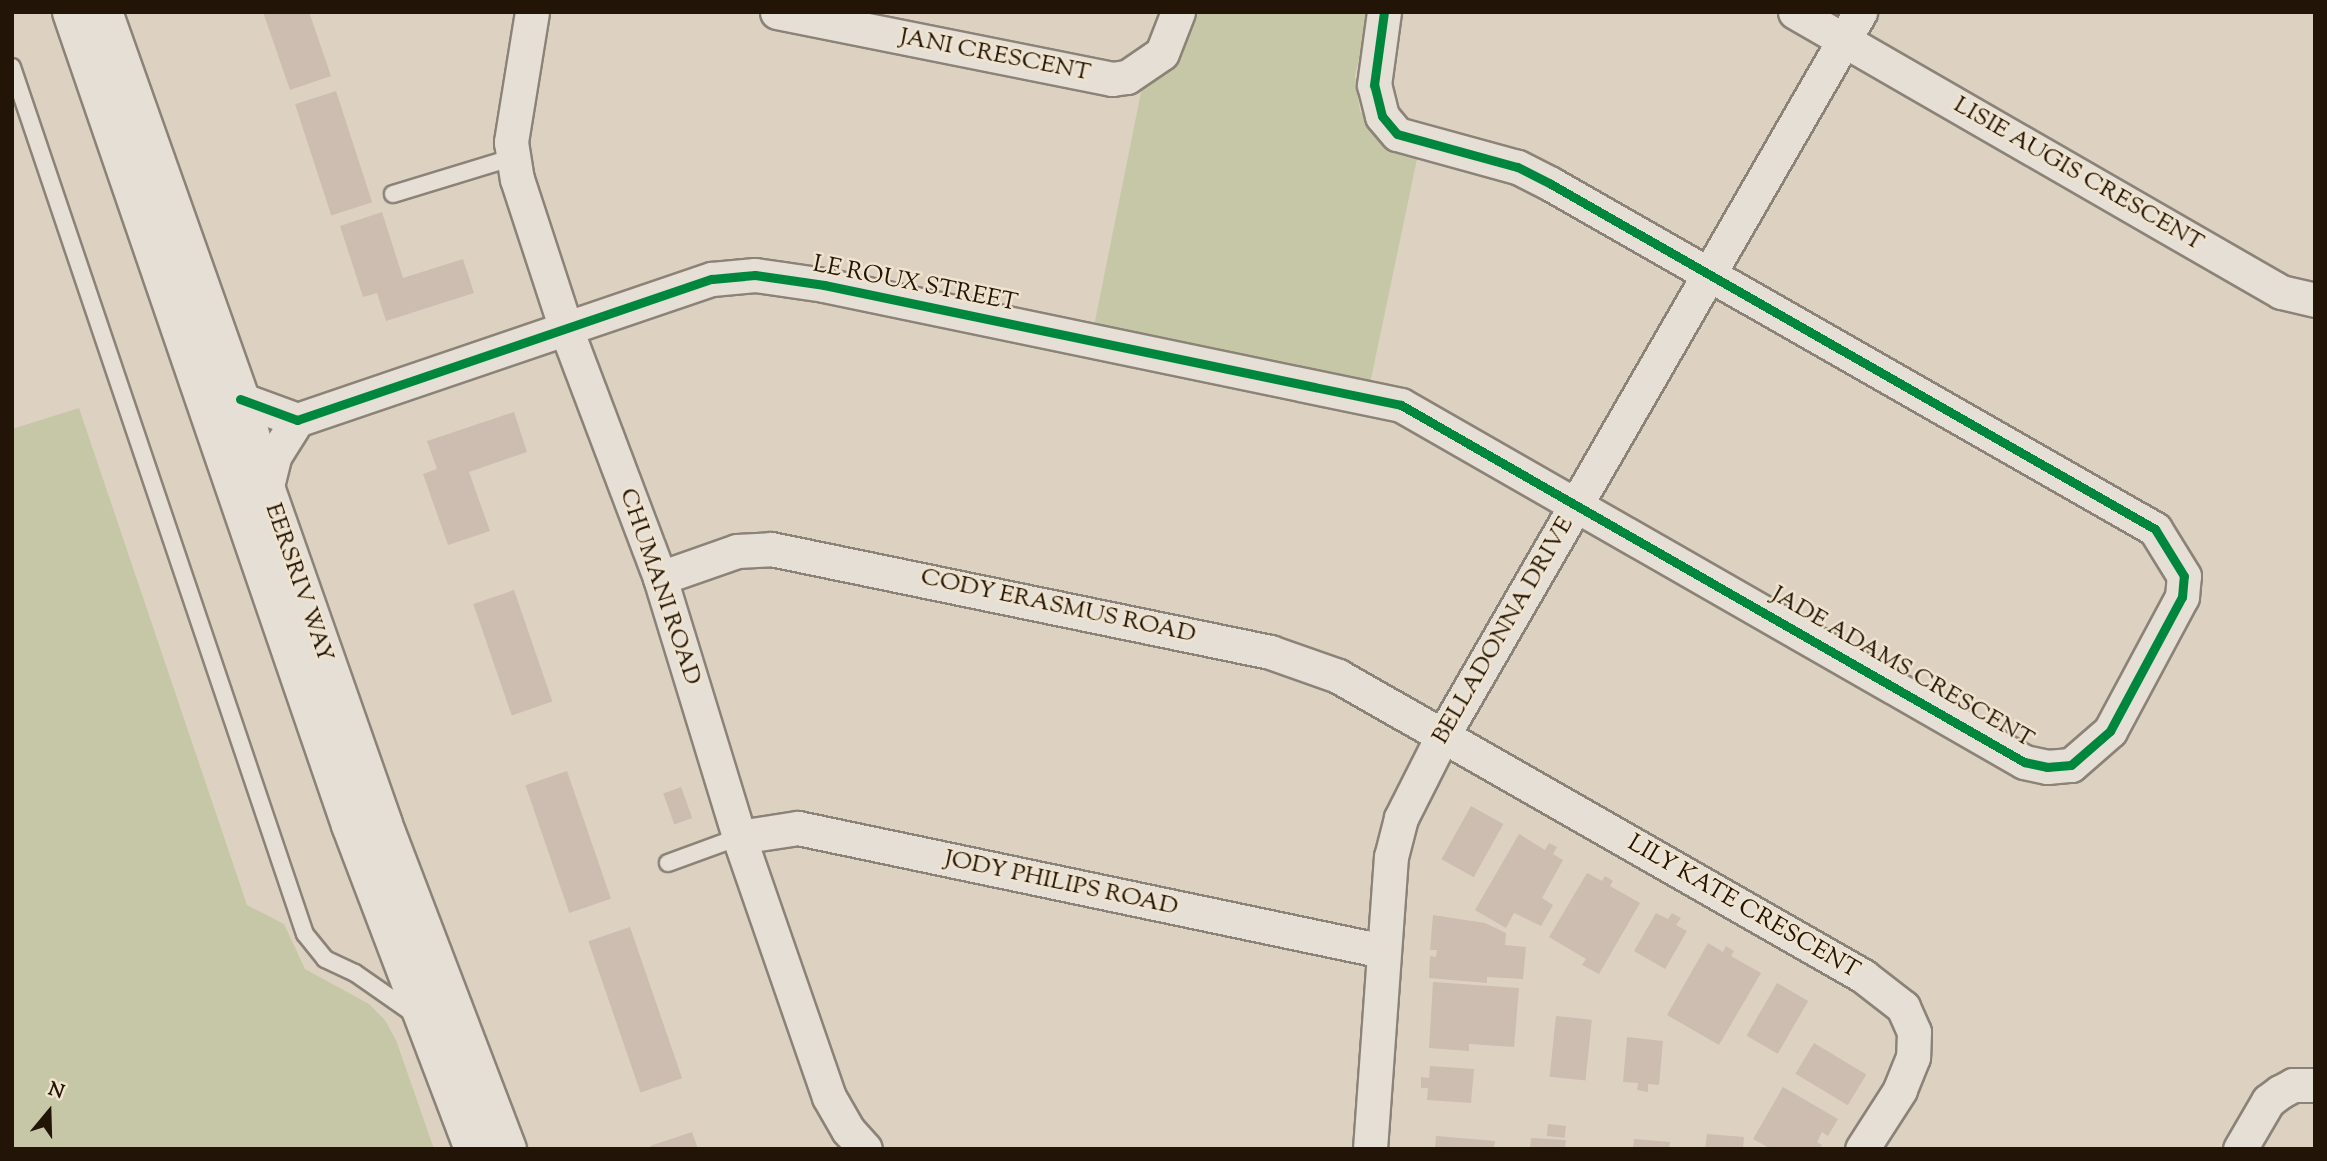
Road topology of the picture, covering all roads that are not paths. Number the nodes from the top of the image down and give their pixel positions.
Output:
1 (72, 12) edge
2 (103, 12) edge
3 (533, 12) edge
4 (777, 12) edge
5 (1178, 12) edge
6 (1384, 12) edge
7 (1794, 12) edge
8 (1860, 12) edge
9 (1844, 41) junction
10 (12, 67) edge
11 (514, 157) junction
12 (393, 194) dead end
13 (1710, 272) junction
14 (2315, 300) edge
15 (566, 329) junction
16 (240, 399) junction
17 (297, 421) junction
18 (266, 490) junction
19 (1577, 504) junction
20 (660, 578) junction
21 (1442, 737) junction
22 (739, 837) junction
23 (668, 863) dead end
24 (1383, 951) junction
25 (422, 1020) junction
26 (2315, 1085) edge
27 (474, 1149) edge
28 (507, 1149) edge
29 (865, 1149) edge
30 (1370, 1149) edge
31 (1862, 1149) edge
32 (2240, 1149) edge

1 - 25 main road, EERSRIV WAY
2 - 16 main road, EERSRIV WAY
3 - 11 street, CHUMANI ROAD
4 - 5 street, JANI CRESCENT
6 - 13 street, JADE ADAMS CRESCENT
7 - 9 street, LISIE AUGIS CRESCENT
8 - 9 street, BELLADONNA DRIVE
9 - 13 street, BELLADONNA DRIVE
9 - 14 street, LISIE AUGIS CRESCENT
10 - 25 lane
11 - 12 lane
11 - 15 street, CHUMANI ROAD
13 - 19 street, BELLADONNA DRIVE
13 - 19 street, JADE ADAMS CRESCENT
15 - 17 street, LE ROUX STREET
15 - 19 street, LE ROUX STREET
15 - 20 street, CHUMANI ROAD
16 - 17 street
16 - 18 main road, EERSRIV WAY
17 - 18 street
18 - 28 main road, EERSRIV WAY
19 - 21 street, BELLADONNA DRIVE
20 - 21 street, CODY ERASMUS ROAD
20 - 22 street, CHUMANI ROAD
21 - 24 street, BELLADONNA DRIVE
21 - 31 street, LILY KATE CRESCENT
22 - 23 lane
22 - 24 street, JODY PHILIPS ROAD
22 - 29 street, CHUMANI ROAD
24 - 30 street, BELLADONNA DRIVE
25 - 27 main road, EERSRIV WAY
26 - 32 street

